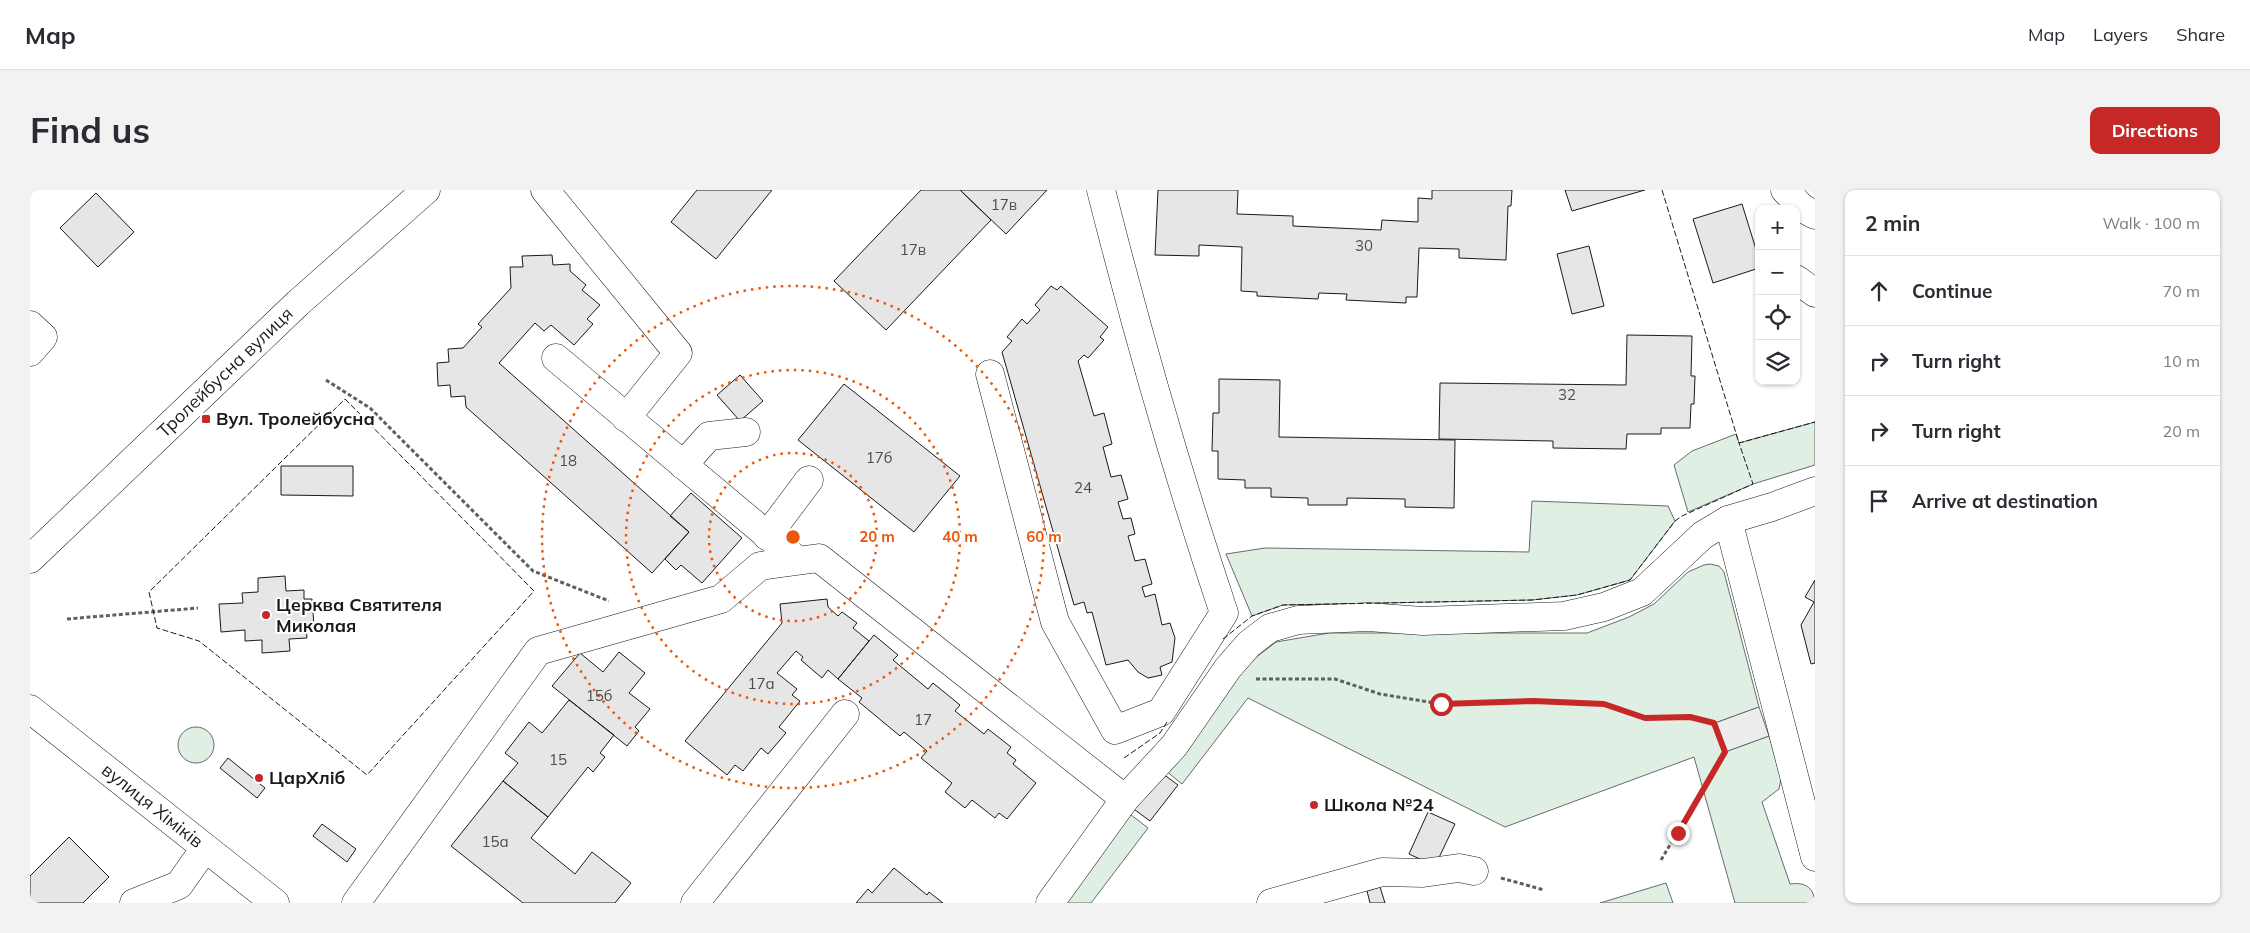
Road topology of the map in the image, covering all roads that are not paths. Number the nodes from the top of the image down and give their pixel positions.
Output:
1 (426, 190) edge
2 (545, 190) edge
3 (1101, 190) edge
4 (1768, 190) edge
5 (1785, 190) edge
6 (1773, 205) edge
7 (1815, 216) edge
8 (1800, 282) edge
9 (1815, 293) edge
10 (30, 324) edge
11 (30, 352) edge
12 (556, 358) dead end
13 (990, 374) dead end
14 (626, 418) junction
15 (746, 432) dead end
16 (683, 465) junction
17 (809, 480) dead end
18 (1815, 491) edge
19 (1728, 520) junction
20 (767, 536) junction
21 (30, 559) edge
22 (797, 560) junction
23 (30, 709) edge
24 (846, 714) dead end
25 (1125, 799) junction
26 (205, 848) junction
27 (1815, 857) edge
28 (1474, 871) road end
29 (1312, 898) edge
30 (134, 903) edge
31 (275, 903) edge
32 (356, 903) edge
33 (694, 903) edge
34 (1050, 903) edge
35 (1271, 903) edge

1 - 21 street, Тролейбусна вулиця
2 - 14 street
3 - 13 street
4 - 6 street
5 - 7 street
8 - 9 street
10 - 11 street
12 - 14 street
14 - 16 street
15 - 16 street
16 - 20 street
17 - 20 street
18 - 19 street
19 - 25 street
19 - 27 street
20 - 22 street
22 - 25 street
22 - 32 street
23 - 26 street, вулиця Хіміків
24 - 33 street
25 - 34 street
26 - 30 street
26 - 31 street, вулиця Хіміків
28 - 29 street
29 - 35 street

